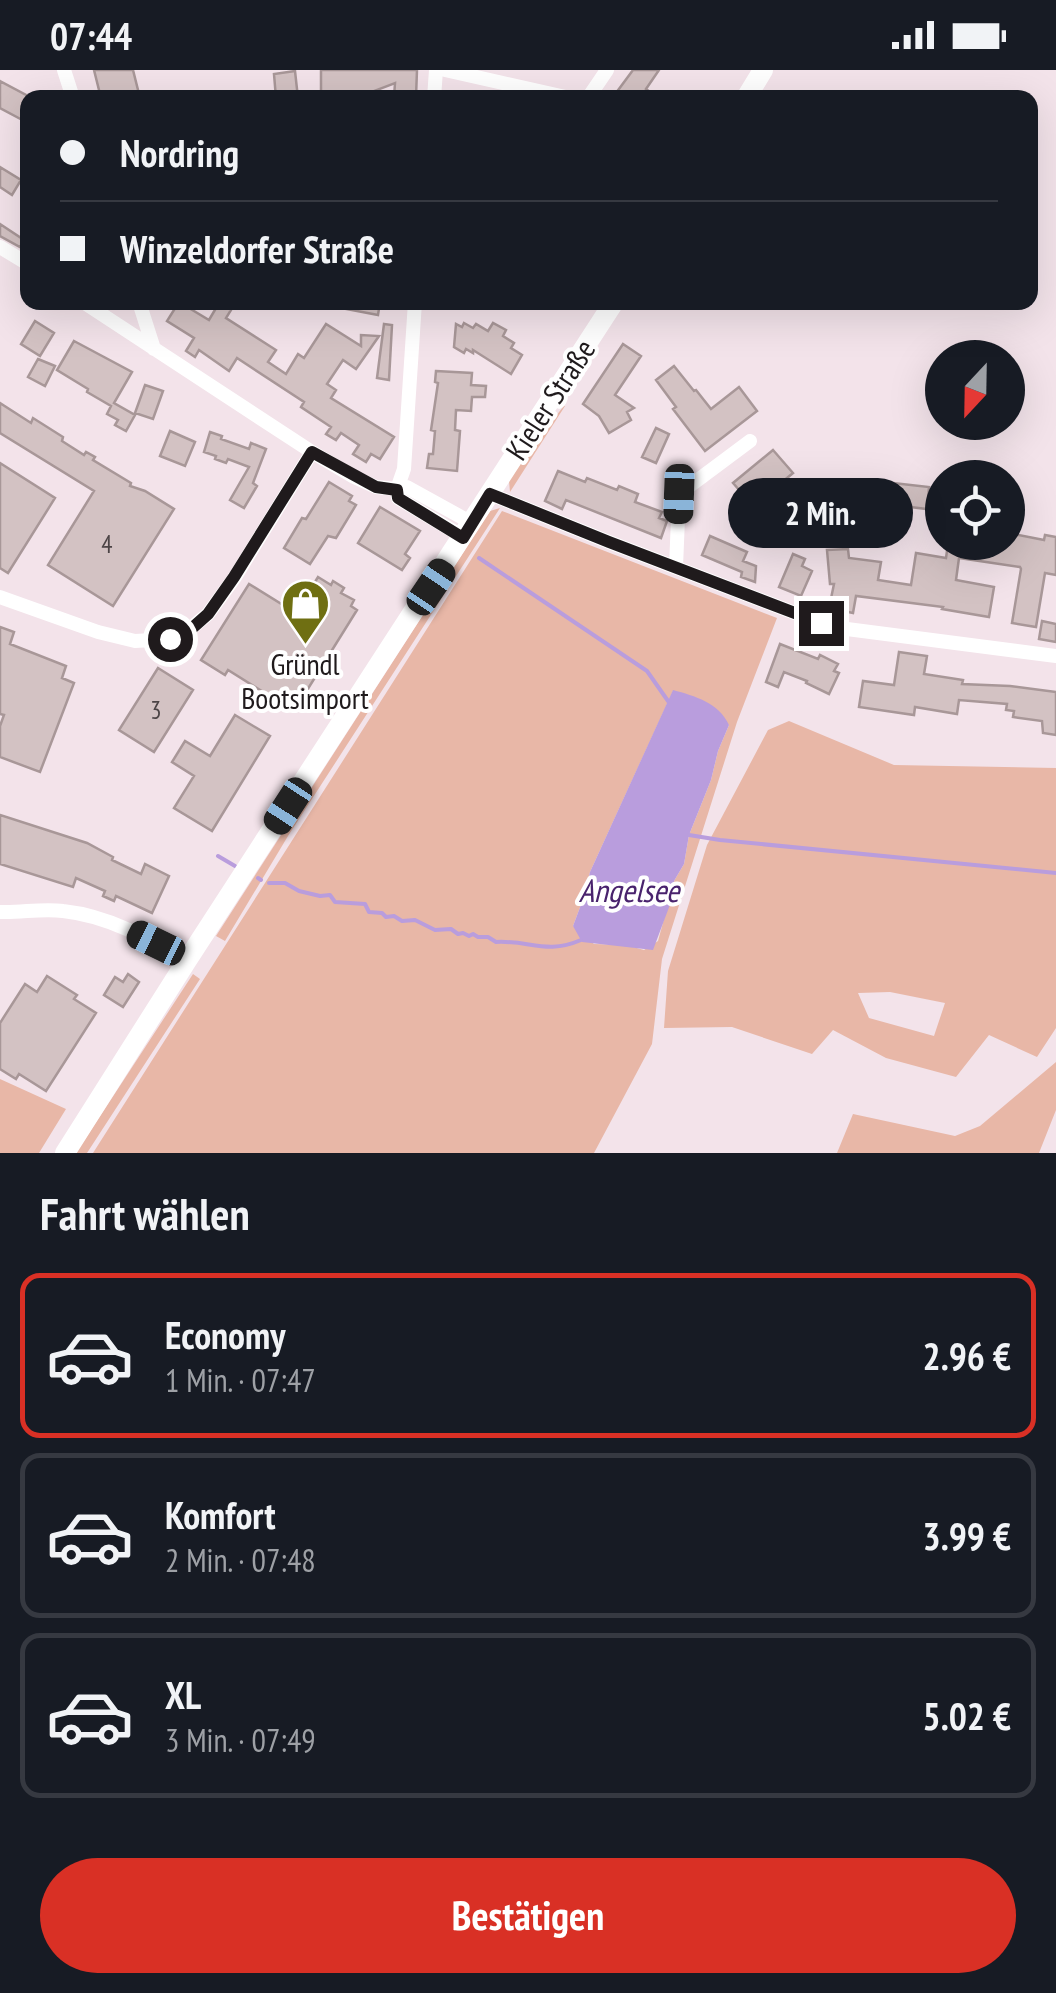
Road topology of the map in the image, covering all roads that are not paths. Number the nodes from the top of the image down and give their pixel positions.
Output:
1 (444, 70) edge
2 (534, 90) edge
3 (95, 310) edge
4 (141, 310) edge
5 (414, 310) edge
6 (609, 310) edge
7 (154, 349) junction
8 (750, 442) dead end
9 (312, 452) junction
10 (397, 490) junction
11 (490, 494) junction
12 (467, 530) junction
13 (676, 568) junction
14 (0, 598) edge
15 (1056, 656) edge
16 (0, 912) edge
17 (186, 962) junction
18 (65, 1153) edge

1 - 2 street
3 - 7 street
4 - 7 street
5 - 10 street
6 - 11 main road, Kieler Straße
7 - 9 street
8 - 13 street
9 - 10 street
9 - 14 street
10 - 12 street
11 - 12 main road, Kieler Straße
11 - 13 street
12 - 17 main road, Kieler Straße
13 - 15 street
16 - 17 street
17 - 18 main road, Kieler Straße

